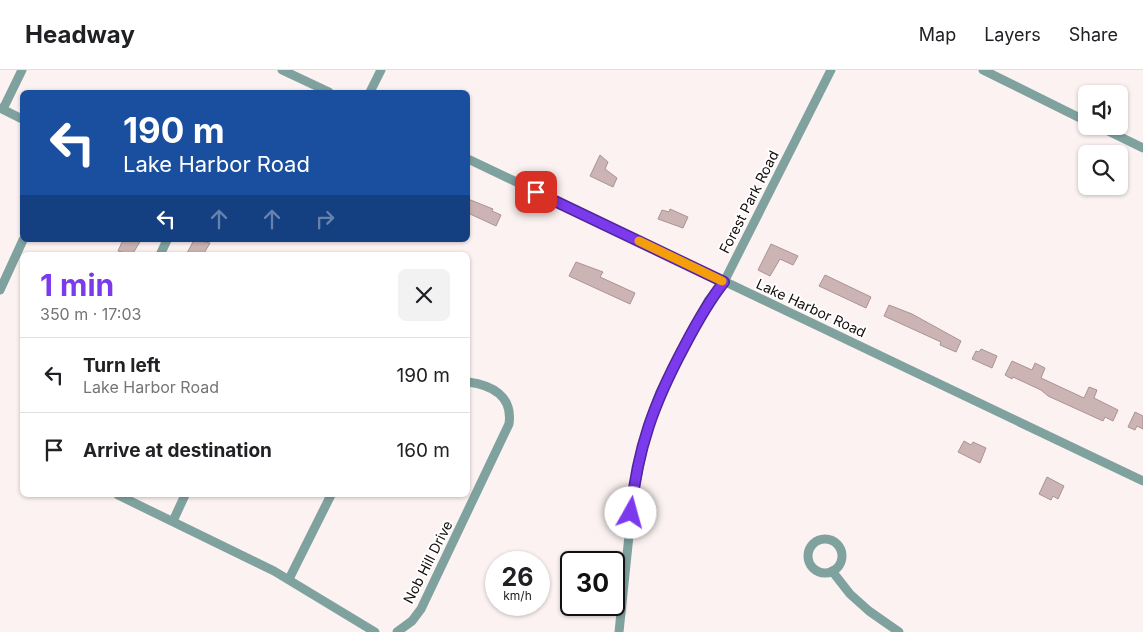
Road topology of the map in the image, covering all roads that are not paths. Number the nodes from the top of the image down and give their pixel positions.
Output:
1 (22, 70) edge
2 (282, 70) edge
3 (381, 70) edge
4 (831, 70) edge
5 (983, 70) edge
6 (325, 90) edge
7 (371, 90) edge
8 (2, 109) edge
9 (1078, 117) edge
10 (20, 118) edge
11 (1116, 135) edge
12 (1143, 148) edge
13 (470, 160) edge
14 (22, 242) edge
15 (724, 282) junction
16 (0, 290) edge
17 (470, 382) edge
18 (1143, 481) edge
19 (122, 497) edge
20 (184, 497) edge
21 (330, 497) edge
22 (172, 521) junction
23 (832, 571) dead end
24 (289, 579) junction
25 (374, 632) edge
26 (397, 632) edge
27 (619, 632) edge
28 (900, 632) edge

1 - 8 street
2 - 6 street
3 - 7 street
4 - 15 street, Forest Park Road
5 - 9 street
8 - 10 street
11 - 12 street
13 - 15 street, Lake Harbor Road
14 - 16 street
15 - 18 street, Lake Harbor Road
15 - 27 street, Forest Park Road
17 - 26 street, Nob Hill Drive
19 - 22 street
20 - 22 street
21 - 24 street
22 - 24 street
23 - 28 street
24 - 25 street

